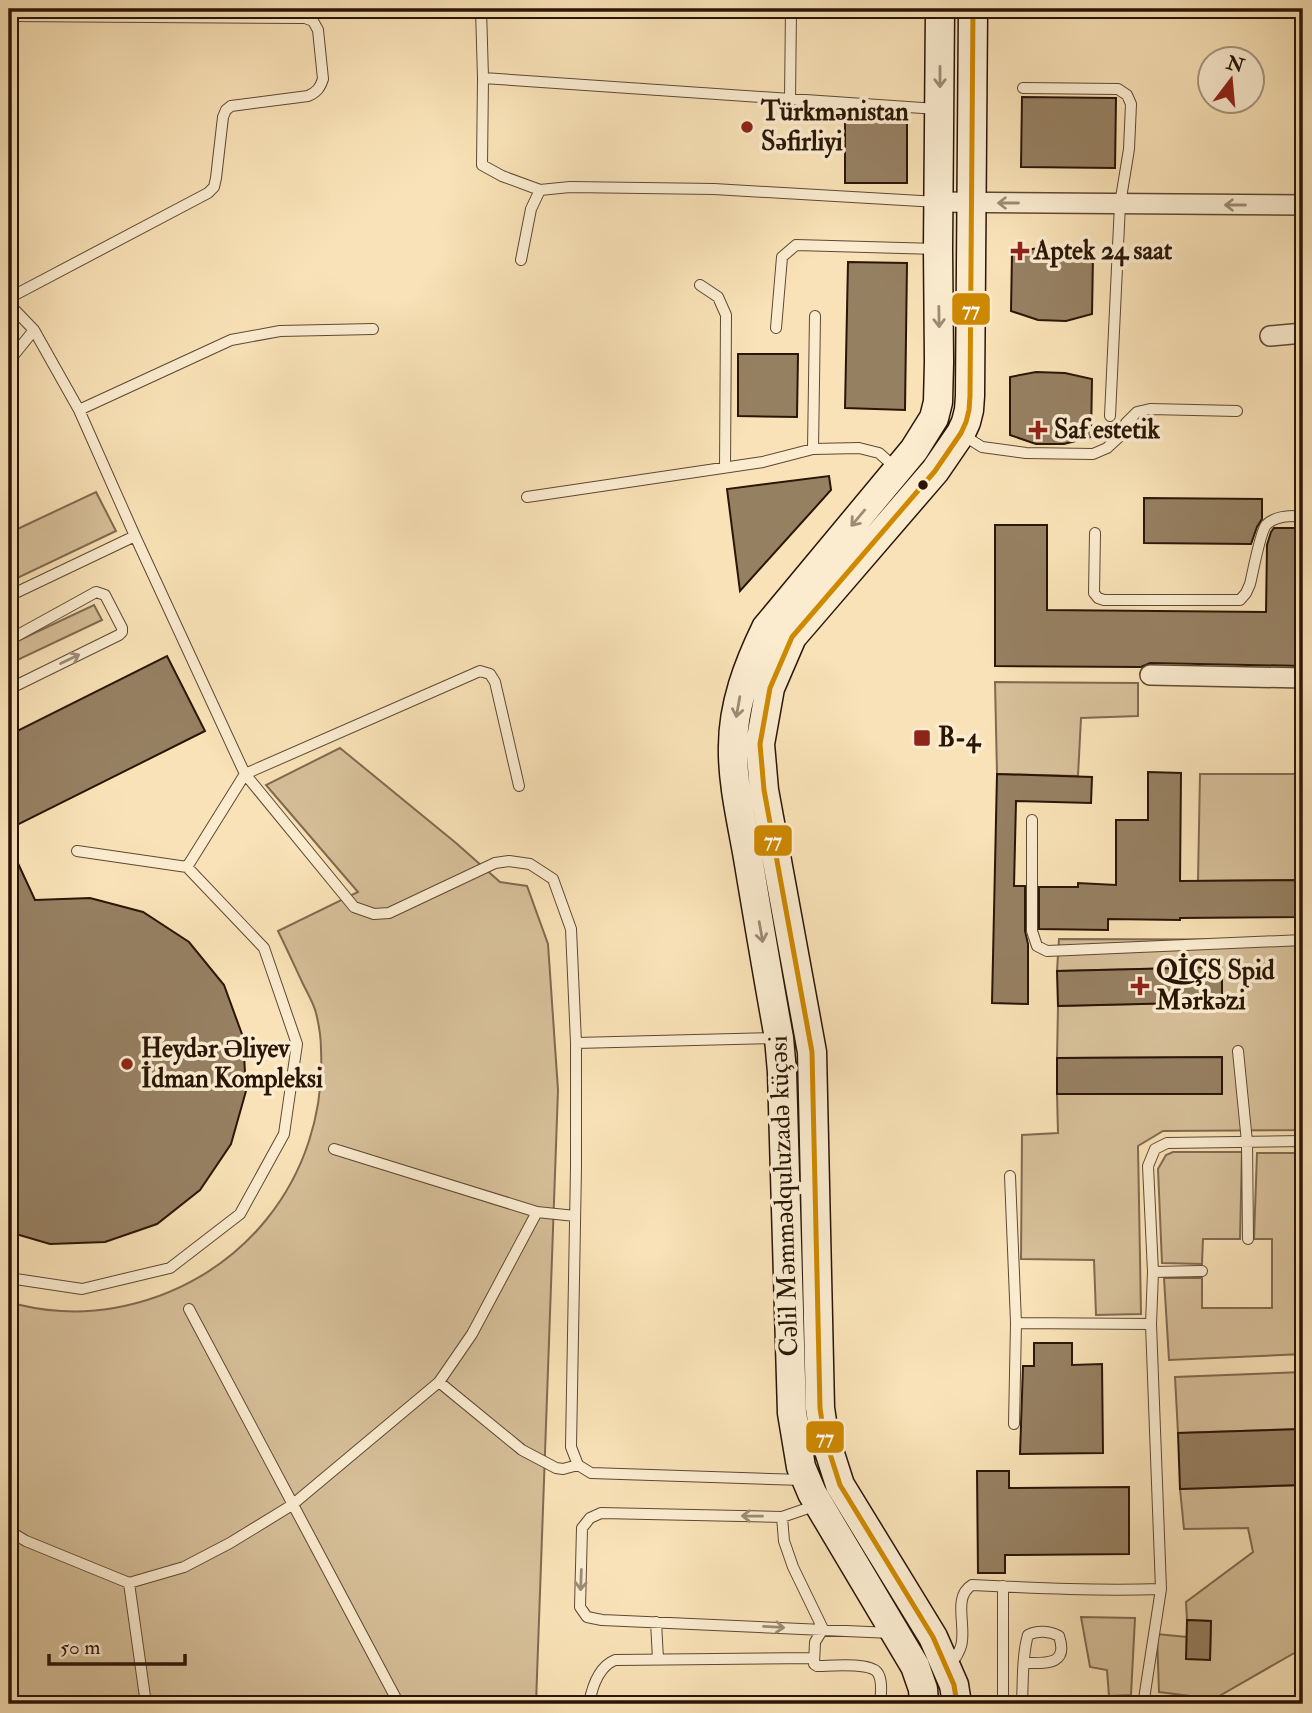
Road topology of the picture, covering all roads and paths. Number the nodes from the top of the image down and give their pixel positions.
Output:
1 (481, 9) edge
2 (791, 9) edge
3 (940, 9) edge
4 (973, 9) edge
5 (111, 13) edge
6 (9, 16) edge
7 (483, 78) junction
8 (1023, 88) dead end
9 (790, 99) junction
10 (940, 110) junction
11 (540, 190) junction
12 (938, 202) junction
13 (972, 203) junction
14 (1120, 204) junction
15 (1303, 205) edge
16 (938, 249) junction
17 (521, 260) dead end
18 (700, 285) dead end
19 (9, 298) edge
20 (9, 304) edge
21 (816, 316) dead end
22 (776, 328) dead end
23 (373, 329) dead end
24 (34, 330) junction
25 (1303, 333) edge
26 (1270, 336) dead end
27 (9, 361) edge
28 (79, 410) junction
29 (1237, 411) dead end
30 (1111, 416) dead end
31 (934, 418) junction
32 (961, 433) junction
33 (813, 449) junction
34 (725, 467) junction
35 (898, 470) junction
36 (9, 496) edge
37 (527, 497) dead end
38 (9, 506) edge
39 (1303, 516) edge
40 (1095, 533) dead end
41 (135, 536) junction
42 (9, 596) edge
43 (9, 640) edge
44 (1150, 675) dead end
45 (1303, 678) edge
46 (9, 689) edge
47 (245, 774) junction
48 (519, 786) dead end
49 (1032, 820) dead end
50 (77, 851) dead end
51 (187, 867) junction
52 (1303, 940) edge
53 (779, 1038) junction
54 (576, 1043) junction
55 (1238, 1051) dead end
56 (1303, 1141) edge
57 (1247, 1142) junction
58 (334, 1149) dead end
59 (1010, 1176) dead end
60 (537, 1212) junction
61 (575, 1216) junction
62 (1248, 1239) dead end
63 (1202, 1271) dead end
64 (1153, 1272) junction
65 (9, 1278) edge
66 (189, 1309) dead end
67 (1016, 1323) junction
68 (1151, 1324) junction
69 (439, 1382) junction
70 (1014, 1424) dead end
71 (578, 1465) junction
72 (834, 1470) junction
73 (812, 1492) junction
74 (292, 1504) junction
75 (782, 1517) junction
76 (9, 1531) edge
77 (129, 1583) junction
78 (1003, 1586) junction
79 (1161, 1588) junction
80 (656, 1622) junction
81 (923, 1622) junction
82 (823, 1629) junction
83 (897, 1633) junction
84 (814, 1658) junction
85 (659, 1659) junction
86 (944, 1661) junction
87 (1025, 1662) dead end
88 (146, 1704) edge
89 (399, 1704) edge
90 (589, 1704) edge
91 (880, 1704) edge
92 (924, 1704) edge
93 (957, 1704) edge
94 (1003, 1704) edge
95 (1022, 1704) edge
96 (1108, 1704) edge

1 - 7 lane
2 - 9 lane
3 -> 10 main road, Cəlil Məmmədquluzadə küçəsi
4 - 13 main road, Cəlil Məmmədquluzadə küçəsi
5 - 6 lane
5 - 19 lane
7 - 9 lane
7 - 11 lane
8 - 14 lane
9 - 10 lane
10 - 12 main road, Cəlil Məmmədquluzadə küçəsi
11 - 12 lane
11 - 17 lane
12 - 13 street
12 - 16 main road, Cəlil Məmmədquluzadə küçəsi
14 -> 13 street
13 - 32 main road, Cəlil Məmmədquluzadə küçəsi
15 -> 14 street
14 - 30 lane
16 - 22 lane
16 -> 31 main road, Cəlil Məmmədquluzadə küçəsi
18 - 34 lane
20 - 24 lane
21 - 33 lane
23 - 28 lane
24 - 27 lane
24 - 28 lane
25 - 26 street
28 - 41 lane
29 - 32 lane
31 - 32 main road
31 - 35 main road, Cəlil Məmmədquluzadə küçəsi
32 - 72 main road, Cəlil Məmmədquluzadə küçəsi
33 - 34 lane
33 - 35 lane
34 - 37 lane
35 -> 53 main road, Cəlil Məmmədquluzadə küçəsi
36 - 38 lane
39 - 40 lane
41 - 42 lane
41 - 47 lane
46 -> 43 lane
44 - 45 street
47 - 48 lane
47 - 51 lane
47 - 54 lane
49 - 52 lane
50 - 51 lane
51 - 65 lane
53 - 54 lane
53 - 73 main road, Cəlil Məmmədquluzadə küçəsi
54 - 61 lane
55 - 57 lane
56 - 57 lane
57 - 62 lane
57 - 64 lane
58 - 60 lane
59 - 67 lane
60 - 61 lane
60 - 69 lane
61 - 71 lane
63 - 64 lane
64 - 68 lane
66 - 74 lane
67 - 68 lane
67 - 70 lane
68 - 79 lane
69 - 71 lane
69 - 74 lane
71 - 73 lane
72 - 73 main road
72 - 81 main road, Cəlil Məmmədquluzadə küçəsi
73 - 75 lane
73 - 83 main road, Cəlil Məmmədquluzadə küçəsi
74 - 77 lane
74 - 89 lane
75 -> 80 lane
75 - 82 lane
76 - 77 lane
77 - 88 lane
78 - 79 lane
78 - 86 lane
78 - 94 lane
79 - 96 lane
80 -> 82 lane
80 - 85 lane
81 - 83 main road
81 - 86 main road, Cəlil Məmmədquluzadə küçəsi
82 - 83 lane
82 - 84 lane
83 - 92 main road, Cəlil Məmmədquluzadə küçəsi
84 - 85 lane
84 - 91 lane
85 - 90 lane
86 - 93 main road, Cəlil Məmmədquluzadə küçəsi
87 - 95 lane

